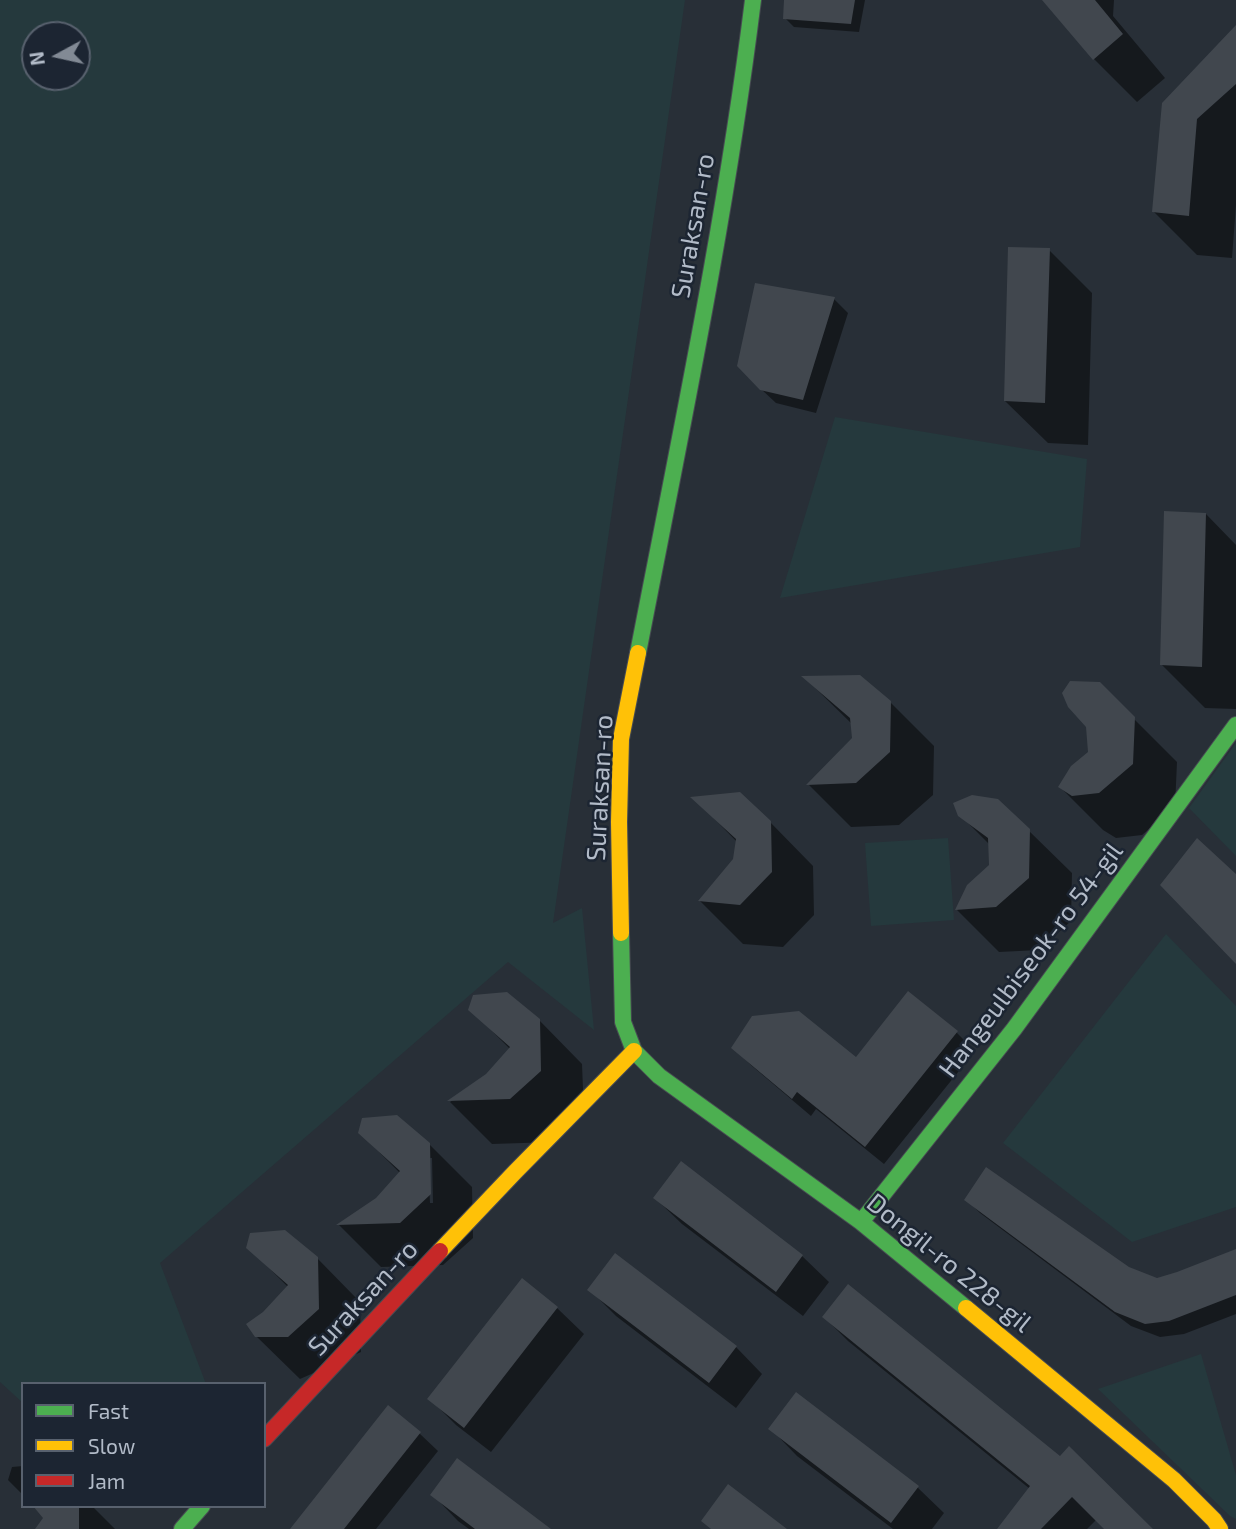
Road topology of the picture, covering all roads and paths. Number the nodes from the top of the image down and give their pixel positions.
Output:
1 (753, 0) edge
2 (1236, 725) edge
3 (634, 1051) junction
4 (861, 1222) junction
5 (266, 1437) edge
6 (200, 1508) edge
7 (181, 1529) edge
8 (1220, 1529) edge

1 - 3 street, Suraksan-ro
2 - 4 street, Hangeulbiseok-ro 54-gil
3 - 4 street, Dongil-ro 228-gil
3 - 5 street, Suraksan-ro
4 - 8 street, Dongil-ro 228-gil
6 - 7 street

